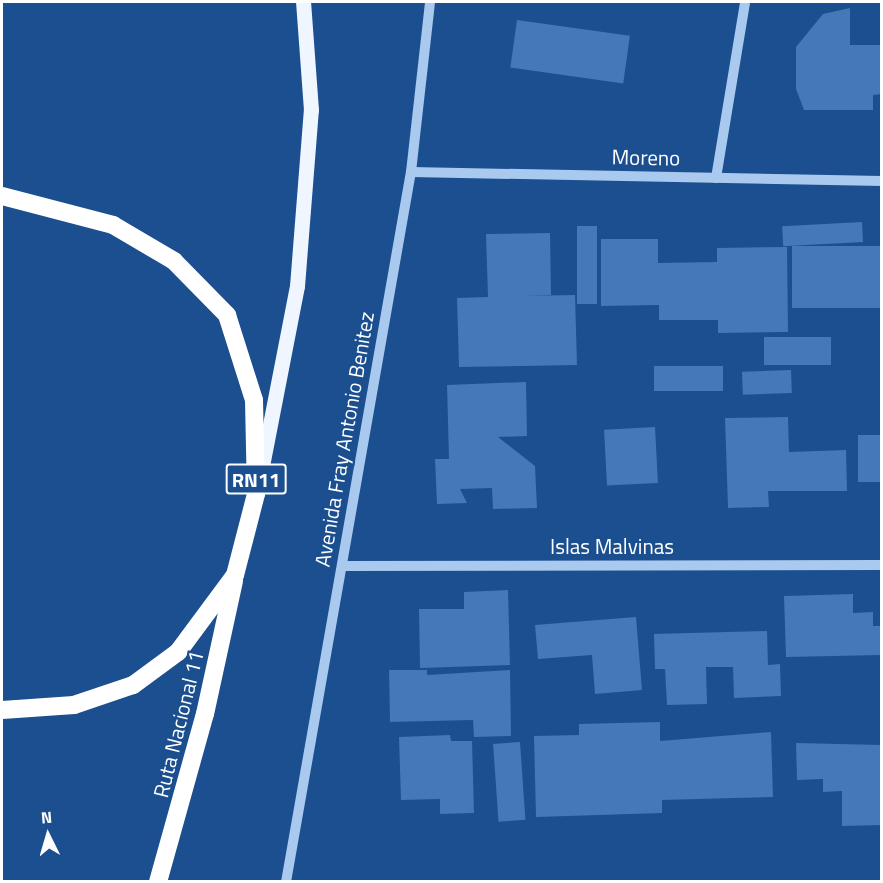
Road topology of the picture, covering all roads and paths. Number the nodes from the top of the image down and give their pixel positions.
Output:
1 (303, 2) edge
2 (430, 2) edge
3 (745, 2) edge
4 (411, 172) junction
5 (716, 178) junction
6 (882, 181) edge
7 (2, 196) edge
8 (256, 494) junction
9 (882, 565) edge
10 (342, 566) junction
11 (235, 575) junction
12 (2, 710) edge
13 (158, 882) edge
14 (286, 882) edge

1 - 8 main road
2 - 4 street, Avenida Fray Antonio Benitez
3 - 5 street
4 - 5 street, Moreno
4 - 10 street, Avenida Fray Antonio Benitez
5 - 6 street, Moreno
7 - 8 highway, Ruta Nacional 11 / RN11
8 - 11 highway, Ruta Nacional 11 / RN11
9 - 10 street, Islas Malvinas
10 - 14 street, Avenida Fray Antonio Benitez
11 - 12 highway, Ruta Nacional 11 / RN11
11 - 13 highway, Ruta Nacional 11 / RN11

